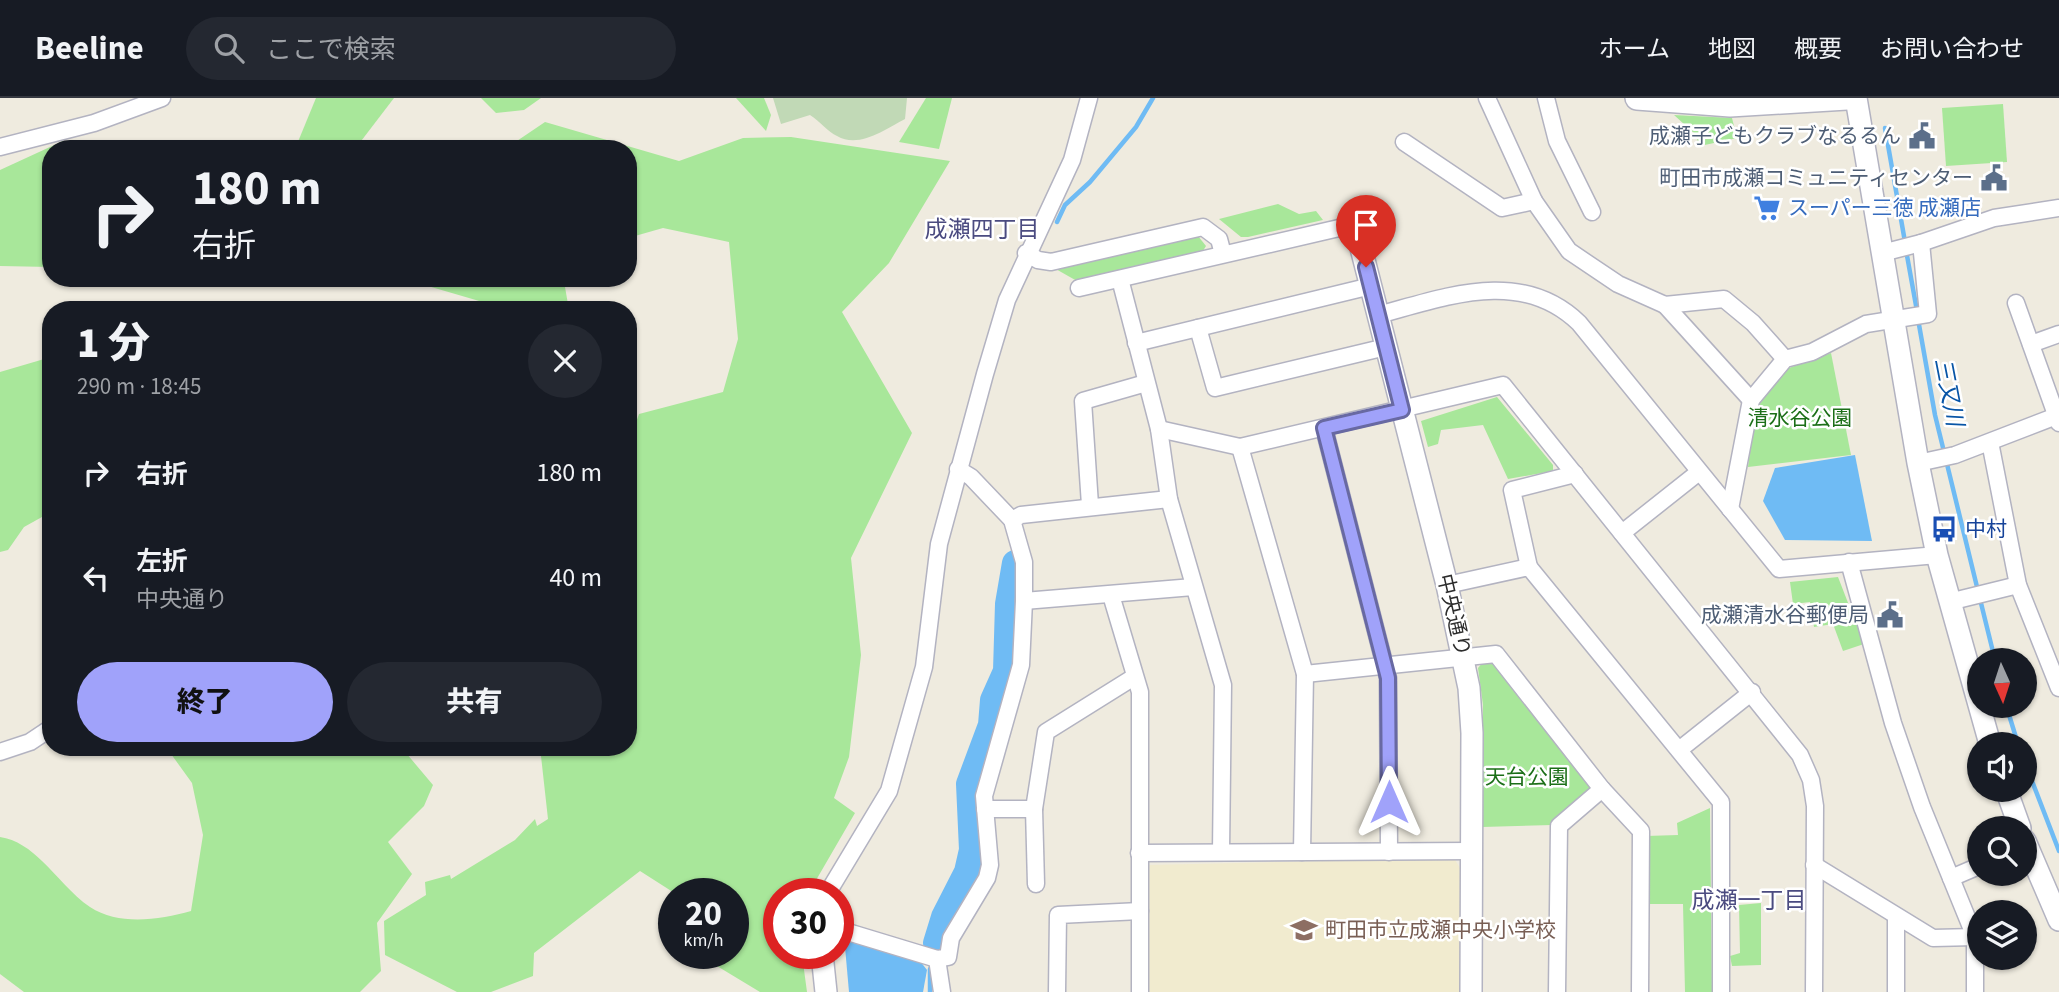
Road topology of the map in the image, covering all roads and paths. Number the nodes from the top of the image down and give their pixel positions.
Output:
1 (162, 98) edge
2 (1089, 98) edge
3 (1487, 98) edge
4 (1546, 98) edge
5 (1637, 98) edge
6 (1847, 98) edge
7 (1856, 98) edge
8 (1404, 142) dead end
9 (0, 147) edge
10 (1534, 201) junction
11 (2059, 208) edge
12 (1592, 212) dead end
13 (1918, 244) junction
14 (1361, 248) joint
15 (1891, 251) junction
16 (1026, 253) junction
17 (1223, 254) junction
18 (1120, 279) junction
19 (1371, 286) junction
20 (1079, 288) dead end
21 (2016, 303) dead end
22 (1665, 305) junction
23 (1378, 315) junction
24 (1910, 316) junction
25 (1198, 328) junction
26 (2059, 334) edge
27 (1136, 343) junction
28 (2031, 344) junction
29 (1386, 347) junction
30 (1785, 359) junction
31 (1146, 383) junction
32 (1751, 400) junction
33 (1402, 410) junction
34 (2058, 418) edge
35 (1324, 428) junction
36 (1159, 429) junction
37 (1990, 442) junction
38 (1240, 447) junction
39 (1928, 461) junction
40 (958, 470) junction
41 (1699, 472) junction
42 (1575, 474) junction
43 (1168, 499) junction
44 (1090, 505) junction
45 (1730, 509) junction
46 (1012, 520) junction
47 (1622, 533) junction
48 (1937, 555) junction
49 (1849, 562) junction
50 (1529, 567) junction
51 (1447, 585) junction
52 (2018, 585) junction
53 (1193, 587) junction
54 (1111, 595) junction
55 (1959, 600) junction
56 (1024, 601) junction
57 (1464, 656) junction
58 (1384, 664) junction
59 (1306, 674) junction
60 (1134, 677) junction
61 (2059, 688) edge
62 (1752, 692) junction
63 (1987, 732) edge
64 (42, 734) edge
65 (1679, 750) junction
66 (0, 752) edge
67 (1602, 789) junction
68 (985, 809) junction
69 (1034, 809) junction
70 (1221, 852) junction
71 (1302, 852) junction
72 (1389, 852) junction
73 (1471, 852) junction
74 (1139, 853) junction
75 (1814, 864) junction
76 (2037, 870) edge
77 (1967, 871) edge
78 (837, 878) edge
79 (1951, 878) junction
80 (1036, 884) dead end
81 (1140, 911) junction
82 (1967, 917) edge
83 (1896, 918) junction
84 (2059, 920) edge
85 (854, 934) edge
86 (1967, 937) edge
87 (937, 959) junction
88 (823, 969) edge
89 (1975, 970) edge
90 (826, 992) edge
91 (942, 992) edge
92 (1057, 992) edge
93 (1140, 992) edge
94 (1471, 992) edge
95 (1557, 992) edge
96 (1640, 992) edge
97 (1721, 992) edge
98 (1814, 992) edge
99 (1896, 992) edge
100 (1975, 992) edge

1 - 9 street
2 - 16 street
3 - 10 street
4 - 12 street
5 - 6 main road
7 - 15 street
8 - 10 street
10 - 22 street
11 - 13 street
13 - 15 street
13 - 24 street
14 - 17 street
14 - 19 street, 中央通り
15 - 24 street
16 - 17 street
16 - 40 street
17 - 18 street
18 - 20 street
18 - 27 street
19 - 23 street, 中央通り
19 - 25 street
21 - 28 street
22 - 30 street
22 - 32 street
23 - 29 street, 中央通り
23 - 41 street
24 - 30 street
24 - 39 street
25 - 27 street
25 - 29 street
26 - 28 street
27 - 31 street
28 - 34 street
29 - 33 street, 中央通り
30 - 32 street
31 - 36 street
31 - 44 street
32 - 45 street
33 - 35 street
33 - 42 street
33 - 51 street, 中央通り
34 - 37 street
35 - 38 street
35 - 58 street
36 - 38 street
36 - 43 street
37 - 39 street
37 - 52 street
38 - 59 street
39 - 48 street
40 - 46 street
40 - 78 street
41 - 45 street
41 - 47 street
42 - 47 street
42 - 50 street
43 - 44 street
43 - 53 street
44 - 46 street
45 - 49 street
46 - 56 street
47 - 62 street
48 - 49 street
48 - 55 street
49 - 79 street
50 - 51 street
50 - 65 street
51 - 57 street, 中央通り
52 - 55 street
52 - 61 street
53 - 54 street
53 - 70 street
54 - 56 street
54 - 60 street
55 - 63 street
56 - 68 street
57 - 58 street
57 - 67 street
57 - 73 street, 中央通り
58 - 59 street
58 - 72 street
59 - 71 street
60 - 69 street
60 - 74 street
62 - 65 street
62 - 75 street
64 - 66 street
65 - 97 street
67 - 95 street
67 - 96 street
68 - 69 street
68 - 87 street
69 - 80 street
70 - 71 street
70 - 74 street
71 - 72 street
72 - 73 street
73 - 94 street, 中央通り
74 - 81 street
75 - 83 street
75 - 98 street
76 - 84 street
77 - 79 street
79 - 82 street
81 - 92 street
81 - 93 street
83 - 86 street
83 - 99 street
85 - 87 street
87 - 91 street
88 - 90 street
89 - 100 street

